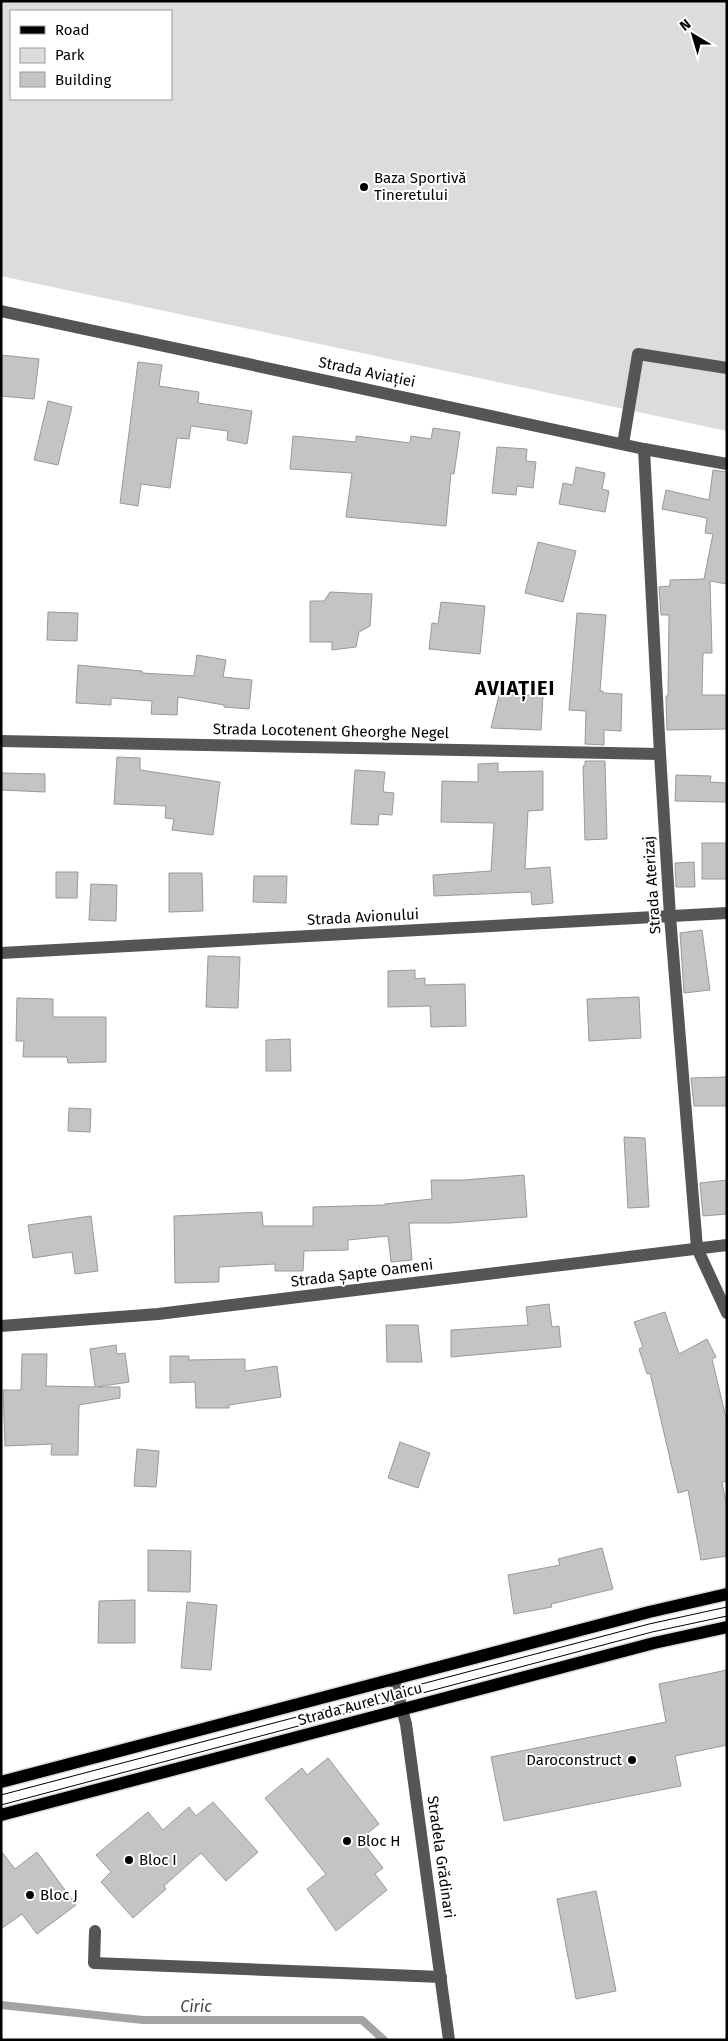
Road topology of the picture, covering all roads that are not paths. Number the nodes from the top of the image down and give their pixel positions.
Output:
1 (1, 311) edge
2 (727, 368) edge
3 (623, 444) junction
4 (644, 449) junction
5 (727, 464) edge
6 (1, 741) edge
7 (660, 754) junction
8 (727, 913) edge
9 (670, 916) junction
10 (1, 953) edge
11 (727, 1245) edge
12 (698, 1248) junction
13 (727, 1313) edge
14 (1, 1326) edge
15 (727, 1594) edge
16 (727, 1627) edge
17 (394, 1680) junction
18 (402, 1710) junction
19 (1, 1782) edge
20 (1, 1815) edge
21 (95, 1931) dead end
22 (441, 1977) junction
23 (448, 2040) edge

1 - 3 street, Strada Aviației
2 - 3 street
3 - 4 street, Strada Aviației
4 - 5 street, Strada Aviației
4 - 7 street, Strada Aterizaj
6 - 7 street, Strada Locotenent Gheorghe Negel
7 - 9 street, Strada Aterizaj
8 - 9 street, Strada Avionului
9 - 10 street, Strada Avionului
9 - 12 street, Strada Aterizaj
11 - 12 street, Strada Șapte Oameni
12 - 13 street, Strada Aterizaj
12 - 14 street, Strada Șapte Oameni
15 - 17 main road, Strada Aurel Vlaicu
16 - 18 main road, Strada Aurel Vlaicu
17 - 18 street, Stradela Grădinari
17 - 19 main road, Strada Aurel Vlaicu
18 - 20 main road, Strada Aurel Vlaicu
18 - 22 street, Stradela Grădinari
21 - 22 street
22 - 23 street, Stradela Grădinari

